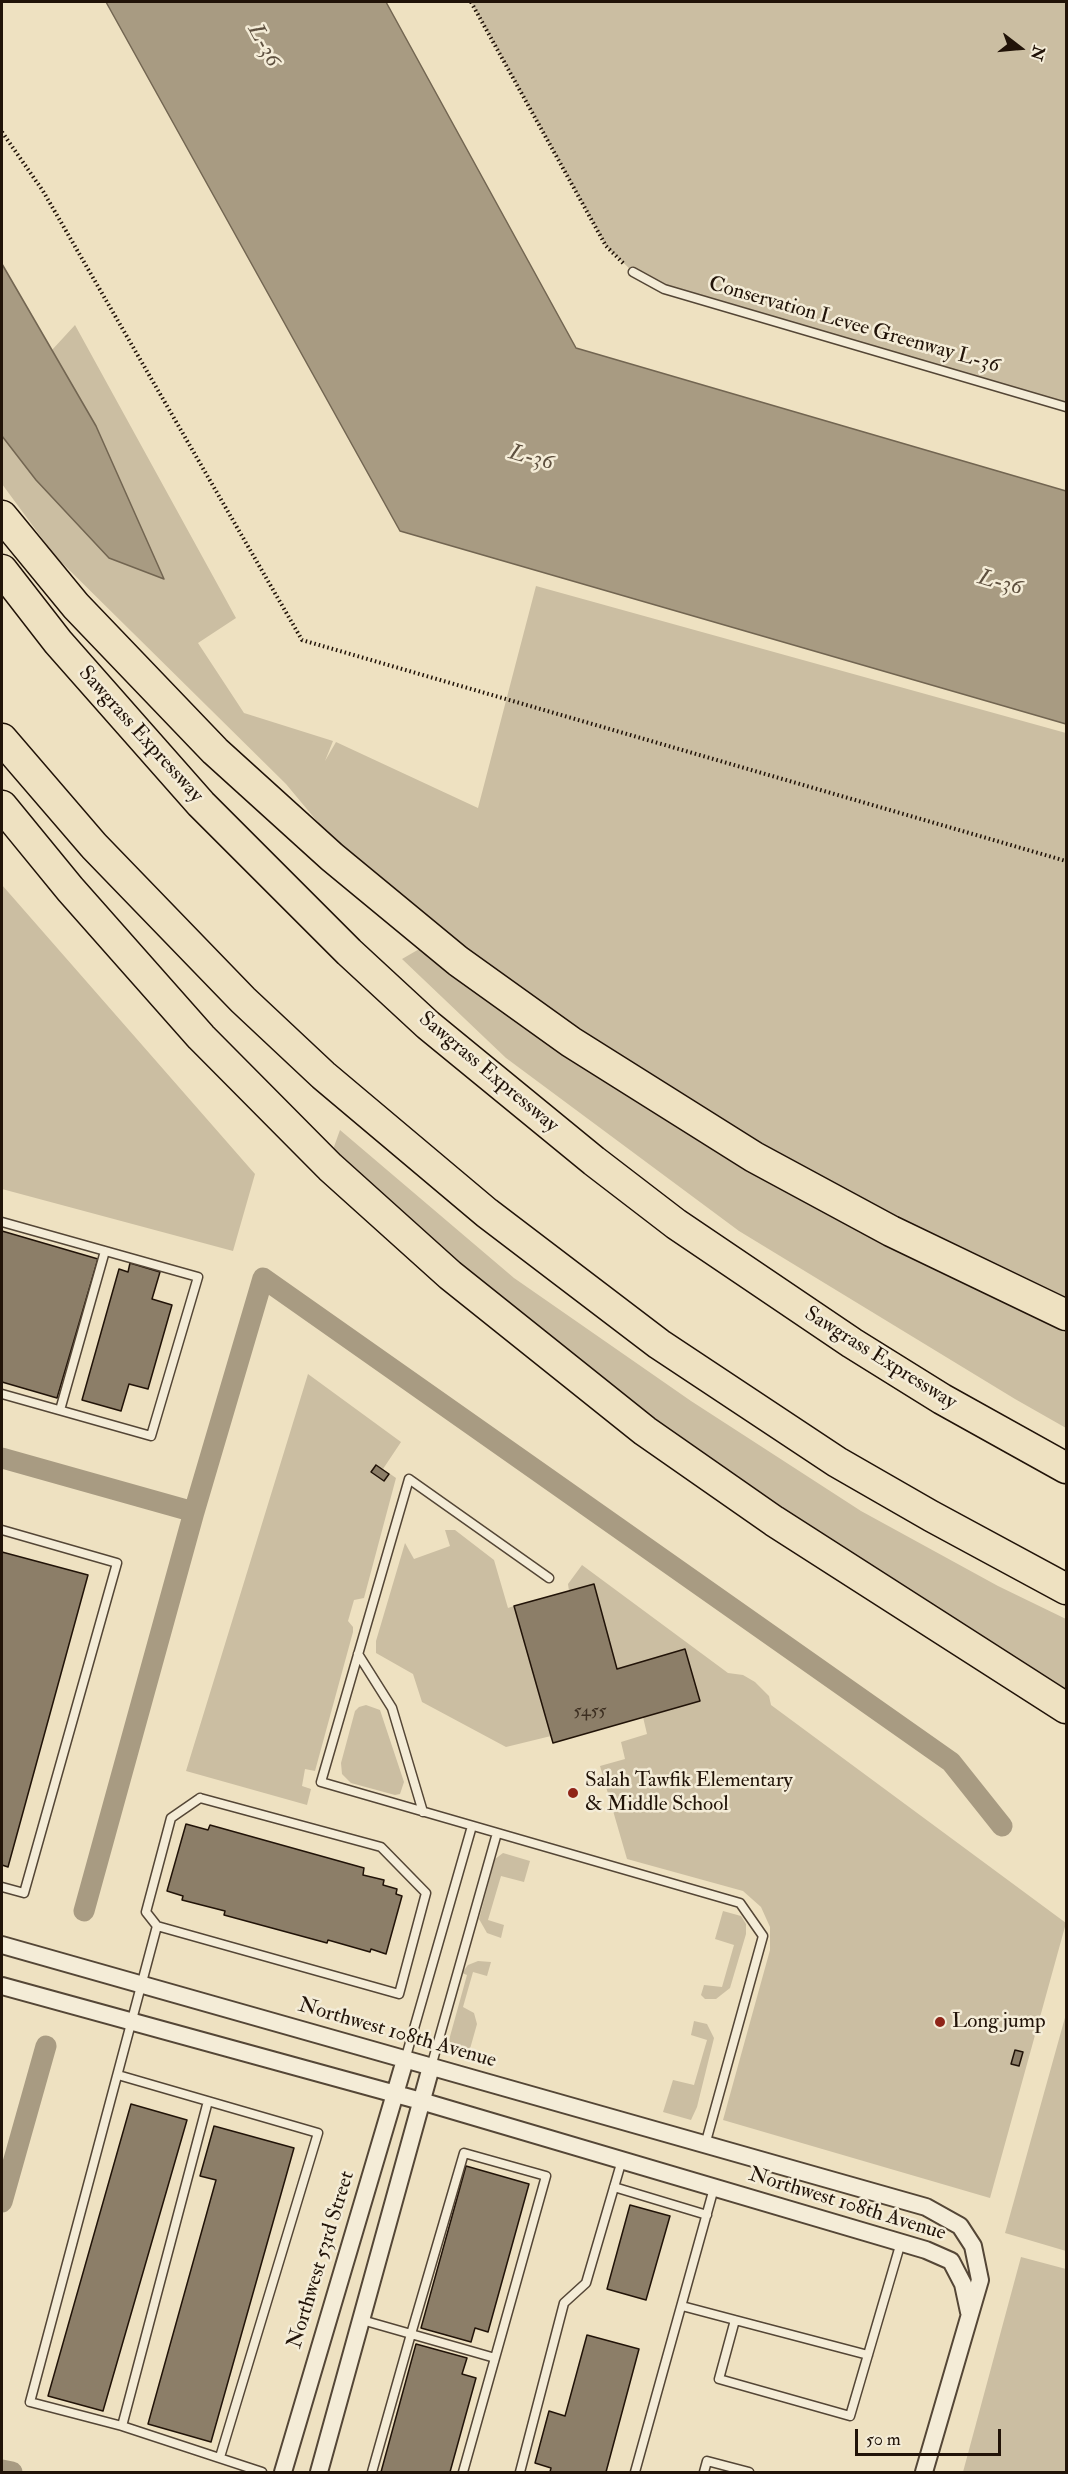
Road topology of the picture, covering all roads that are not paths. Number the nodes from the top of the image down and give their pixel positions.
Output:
1 (633, 272) road end
2 (1066, 407) edge
3 (2, 516) edge
4 (2, 570) edge
5 (2, 739) edge
6 (2, 806) edge
7 (2, 1222) edge
8 (105, 1251) junction
9 (1066, 1315) edge
10 (2, 1394) edge
11 (60, 1410) junction
12 (1066, 1468) edge
13 (2, 1530) edge
14 (549, 1578) dead end
15 (1066, 1589) edge
16 (358, 1654) junction
17 (1066, 1708) edge
18 (423, 1812) junction
19 (472, 1826) junction
20 (497, 1833) junction
21 (2, 1887) edge
22 (157, 1926) junction
23 (2, 1945) edge
24 (140, 1984) junction
25 (2, 1986) edge
26 (131, 2023) junction
27 (405, 2060) junction
28 (431, 2067) junction
29 (118, 2075) junction
30 (394, 2095) junction
31 (208, 2101) junction
32 (421, 2101) junction
33 (705, 2145) junction
34 (621, 2160) junction
35 (614, 2187) junction
36 (714, 2188) junction
37 (707, 2215) junction
38 (901, 2242) junction
39 (682, 2306) junction
40 (970, 2315) junction
41 (362, 2320) junction
42 (735, 2320) junction
43 (411, 2334) junction
44 (868, 2355) junction
45 (495, 2358) junction
46 (122, 2426) junction
47 (220, 2457) junction
48 (262, 2472) edge
49 (283, 2472) edge
50 (319, 2472) edge
51 (372, 2472) edge
52 (462, 2472) edge
53 (520, 2472) edge
54 (635, 2472) edge
55 (704, 2472) edge
56 (749, 2472) edge
57 (924, 2472) edge

1 - 2 lane, Conservation Levee Greenway L-36
3 - 9 highway
4 - 12 highway, Sawgrass Expressway
5 - 15 highway
6 - 17 highway
7 - 8 lane
8 - 11 lane
8 - 11 lane
10 - 11 lane
13 - 21 lane
14 - 16 lane
16 - 18 lane
16 - 18 lane
18 - 19 lane
19 - 20 lane
19 - 27 lane
20 - 28 lane
20 - 33 lane
22 - 22 lane
22 - 24 lane
23 - 24 street, Northwest 108th Avenue
24 - 26 lane
24 - 27 street, Northwest 108th Avenue
25 - 26 street, Northwest 108th Avenue
26 - 29 lane
26 - 30 street, Northwest 108th Avenue
27 - 28 street, Northwest 108th Avenue
27 - 30 street, Northwest 53rd Street
28 - 32 street
28 - 33 street, Northwest 108th Avenue
29 - 31 lane
29 - 46 lane
30 - 32 street, Northwest 108th Avenue
30 - 49 street, Northwest 53rd Street
31 - 46 lane
31 - 47 lane
32 - 34 street, Northwest 108th Avenue
32 - 41 street
33 - 40 street, Northwest 108th Avenue
34 - 35 lane
34 - 36 street, Northwest 108th Avenue
35 - 37 lane
35 - 53 lane
36 - 37 lane
36 - 38 street, Northwest 108th Avenue
37 - 39 lane
38 - 40 street, Northwest 108th Avenue
38 - 44 lane
39 - 42 lane
39 - 54 lane
40 - 57 street
41 - 43 lane
41 - 50 street
42 - 44 lane
42 - 44 lane
43 - 45 lane
43 - 45 lane
43 - 51 lane
45 - 52 lane
46 - 47 lane
47 - 48 lane
55 - 56 lane

